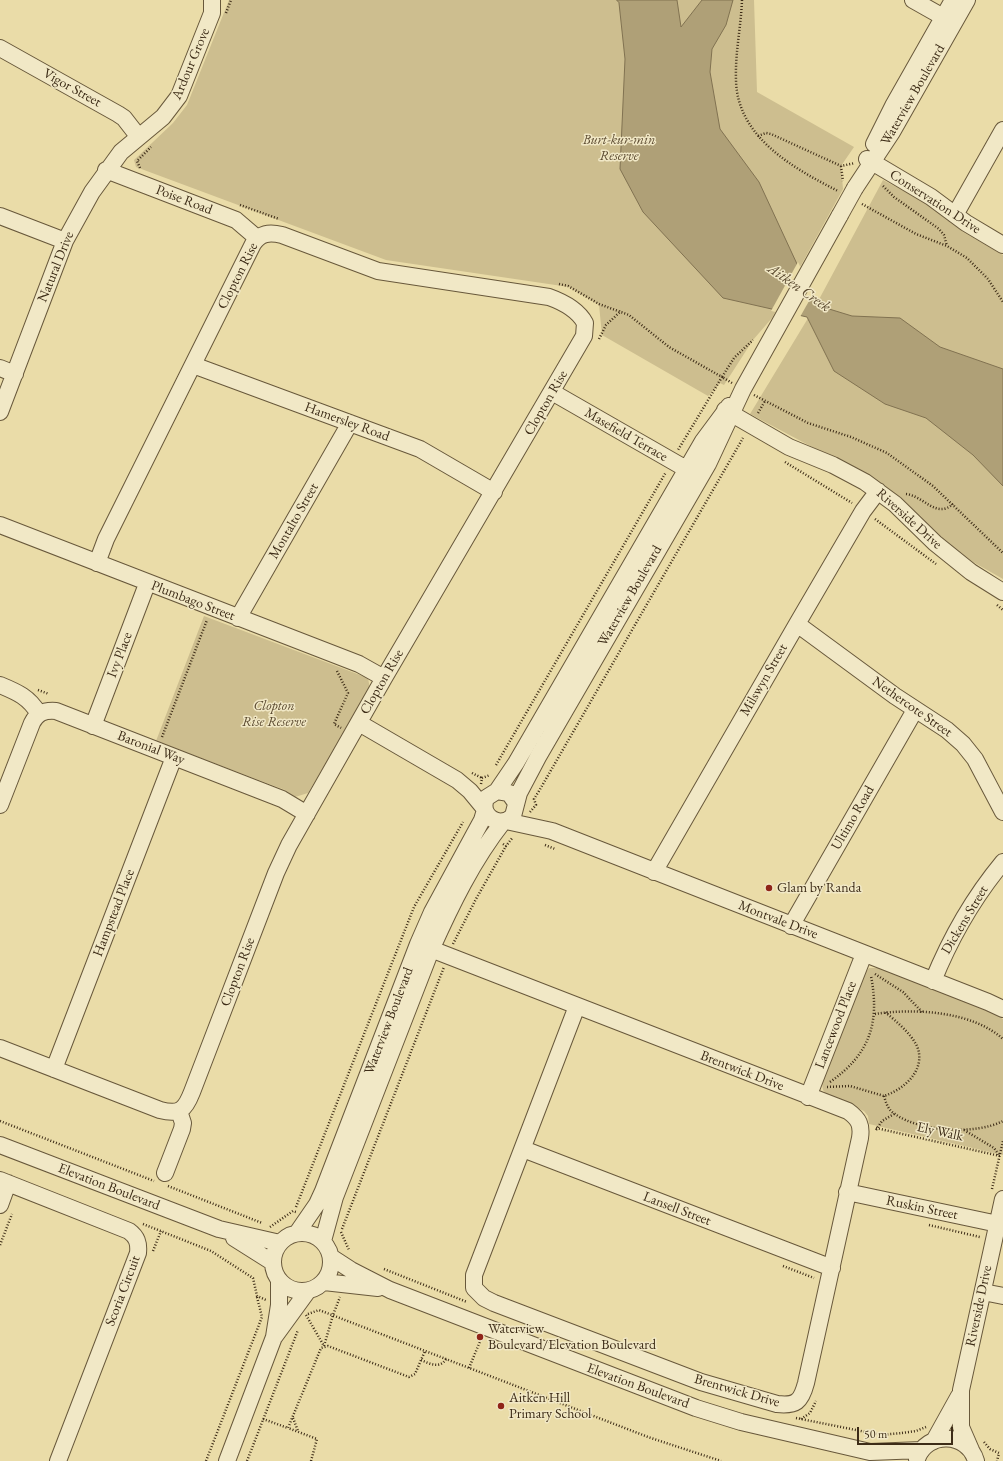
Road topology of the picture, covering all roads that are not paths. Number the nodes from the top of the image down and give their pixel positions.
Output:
1 (212, 0) edge
2 (913, 0) edge
3 (953, 0) edge
4 (967, 0) edge
5 (949, 20) junction
6 (0, 48) edge
7 (1003, 130) edge
8 (138, 136) junction
9 (870, 161) junction
10 (106, 170) junction
11 (955, 215) junction
12 (0, 216) edge
13 (257, 238) junction
14 (65, 242) junction
15 (1003, 245) edge
16 (193, 365) junction
17 (0, 368) edge
18 (15, 374) junction
19 (552, 392) junction
20 (0, 412) edge
21 (729, 412) junction
22 (350, 423) junction
23 (686, 469) junction
24 (700, 477) junction
25 (494, 492) junction
26 (883, 495) junction
27 (0, 525) edge
28 (97, 563) junction
29 (147, 584) junction
30 (1003, 592) edge
31 (238, 618) junction
32 (797, 624) junction
33 (603, 628) junction
34 (384, 678) junction
35 (0, 685) edge
36 (915, 710) junction
37 (39, 714) junction
38 (94, 726) junction
39 (355, 729) junction
40 (174, 757) junction
41 (457, 780) junction
42 (495, 791) junction
43 (0, 805) edge
44 (520, 807) junction
45 (485, 809) junction
46 (1003, 812) edge
47 (307, 814) junction
48 (505, 821) junction
49 (552, 831) junction
50 (1003, 862) edge
51 (654, 872) junction
52 (791, 926) junction
53 (424, 947) junction
54 (864, 954) junction
55 (933, 981) junction
56 (577, 1006) junction
57 (1003, 1009) edge
58 (0, 1048) edge
59 (54, 1069) junction
60 (808, 1097) junction
61 (362, 1109) junction
62 (179, 1111) junction
63 (0, 1145) edge
64 (523, 1149) junction
65 (165, 1173) dead end
66 (4, 1182) edge
67 (847, 1192) junction
68 (1003, 1199) edge
69 (7, 1207) edge
70 (998, 1224) junction
71 (219, 1229) junction
72 (297, 1233) junction
73 (323, 1241) junction
74 (280, 1243) junction
75 (331, 1257) junction
76 (272, 1262) junction
77 (832, 1268) junction
78 (279, 1281) junction
79 (324, 1282) junction
80 (390, 1290) junction
81 (307, 1292) junction
82 (983, 1292) junction
83 (1003, 1296) edge
84 (274, 1337) junction
85 (961, 1390) junction
86 (924, 1450) edge
87 (870, 1452) junction
88 (975, 1458) edge
89 (58, 1461) edge
90 (226, 1461) edge
91 (888, 1461) edge

1 - 8 street, Ardour Grove
2 - 5 street
3 - 5 street, Waterview Boulevard
4 - 5 street, Waterview Boulevard
5 - 9 street, Waterview Boulevard
6 - 8 street, Vigor Street
7 - 11 street
8 - 10 street, Natural Drive
9 - 11 street, Conservation Drive
9 - 21 street, Waterview Boulevard, bridge
10 - 13 street, Poise Road
10 - 14 street, Natural Drive
11 - 15 street, Conservation Drive
12 - 14 street
13 - 16 street, Clopton Rise
13 - 19 street, Clopton Rise
14 - 18 street, Natural Drive
16 - 22 street, Hamersley Road
16 - 28 street, Clopton Rise
17 - 18 street
18 - 20 street, Natural Drive
19 - 23 street, Masefield Terrace
19 - 25 street, Clopton Rise
21 - 23 street, Waterview Boulevard
21 - 24 street, Waterview Boulevard
21 - 26 street, Riverside Drive
22 - 25 street, Hamersley Road
22 - 31 street, Montalto Street
23 - 24 street, Masefield Terrace
23 - 33 street, Waterview Boulevard
24 - 33 street, Waterview Boulevard
25 - 34 street, Clopton Rise
26 - 30 street, Riverside Drive
26 - 32 street, Milswyn Street
27 - 28 street, Plumbago Street
28 - 29 street, Plumbago Street
29 - 31 street, Plumbago Street
29 - 38 street, Ivy Place
31 - 34 street, Plumbago Street
32 - 36 street, Nethercote Street
32 - 51 street, Milswyn Street
33 - 42 street, Waterview Boulevard
33 - 44 street, Waterview Boulevard
34 - 39 street, Clopton Rise
35 - 37 street
36 - 46 street, Nethercote Street
36 - 52 street, Ultimo Road
37 - 38 street, Baronial Way
37 - 43 street
38 - 40 street, Baronial Way
39 - 41 street
39 - 47 street, Clopton Rise
40 - 47 street, Baronial Way
40 - 59 street, Hampstead Place
41 - 42 street
41 - 45 street
42 - 44 street
42 - 45 street
44 - 48 street
44 - 49 street, Montvale Drive
45 - 48 street
45 - 53 street, Waterview Boulevard
47 - 62 street, Clopton Rise
48 - 49 street, Montvale Drive
48 - 53 street, Waterview Boulevard
49 - 51 street, Montvale Drive
50 - 55 street, Dickens Street
51 - 52 street, Montvale Drive
52 - 54 street, Montvale Drive
53 - 56 street, Brentwick Drive
53 - 61 street, Waterview Boulevard
54 - 55 street, Montvale Drive
54 - 60 street, Lancewood Place
55 - 57 street, Montvale Drive
56 - 60 street, Brentwick Drive
56 - 64 street, Brentwick Drive
58 - 59 street
59 - 62 street
60 - 67 street, Brentwick Drive
61 - 72 street, Waterview Boulevard
61 - 73 street, Waterview Boulevard
62 - 65 street
63 - 71 street, Elevation Boulevard
64 - 77 street, Lansell Street
64 - 77 street, Brentwick Drive
66 - 69 street
66 - 89 street, Scoria Circuit
67 - 70 street, Ruskin Street
67 - 77 street, Brentwick Drive
68 - 70 street, Riverside Drive
70 - 82 street, Riverside Drive
71 - 74 street, Elevation Boulevard
71 - 76 street, Elevation Boulevard
72 - 73 street
72 - 74 street
73 - 75 street
74 - 76 street
75 - 79 street
75 - 80 street, Elevation Boulevard
76 - 78 street
78 - 81 street
78 - 84 street
79 - 80 street, Elevation Boulevard
79 - 81 street
80 - 87 street, Elevation Boulevard
81 - 84 street
82 - 83 street
82 - 85 street, Riverside Drive
84 - 90 street
85 - 86 street, Riverside Drive
85 - 88 street, Riverside Drive
86 - 87 street, Elevation Boulevard
86 - 88 street, Elevation Boulevard
87 - 91 street, Elevation Boulevard

